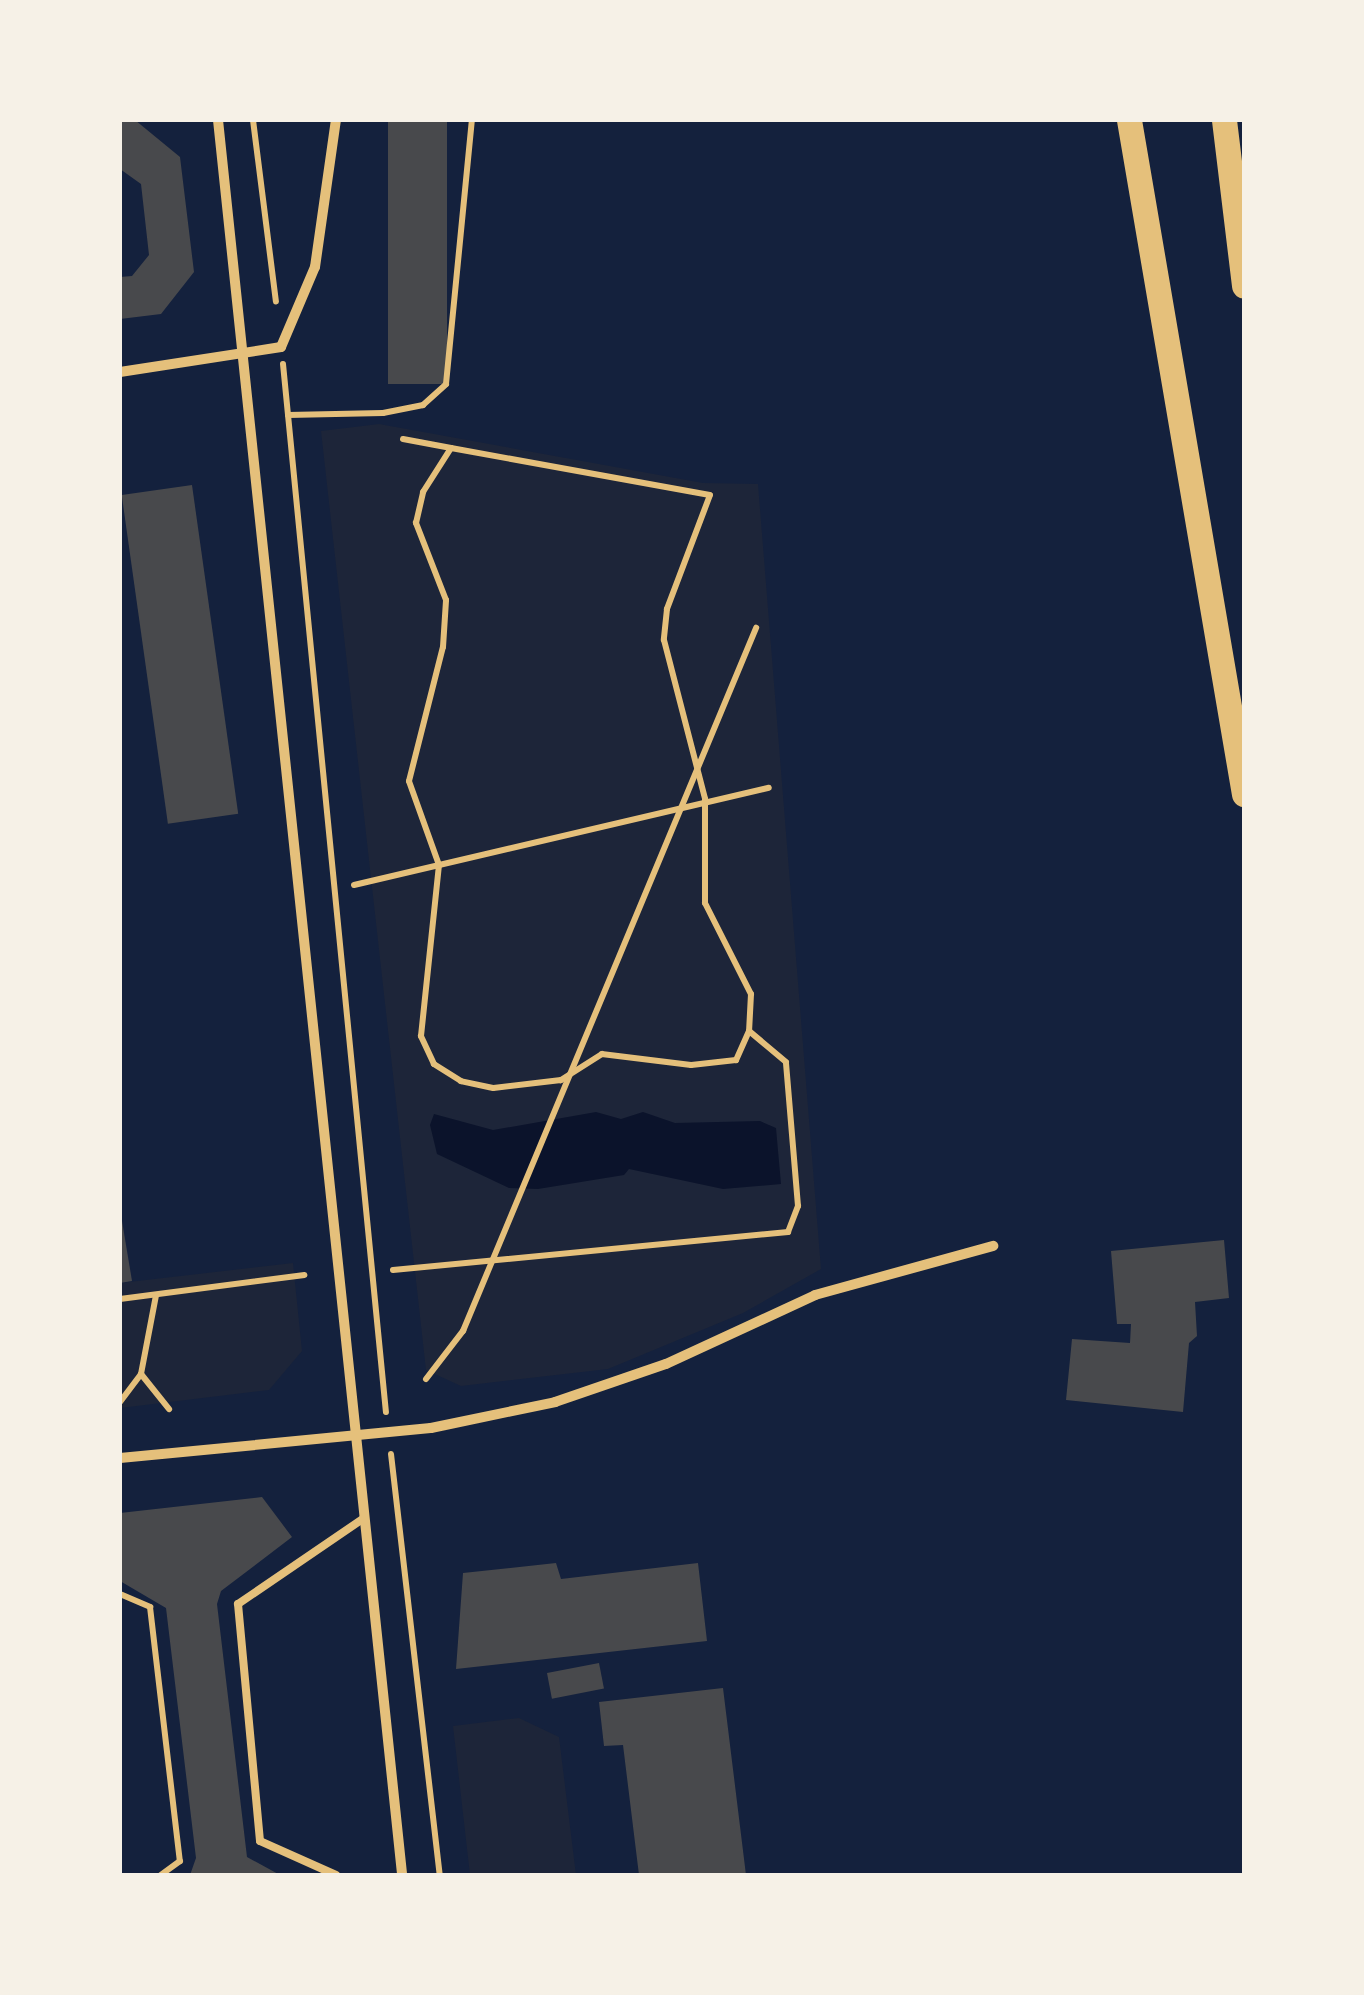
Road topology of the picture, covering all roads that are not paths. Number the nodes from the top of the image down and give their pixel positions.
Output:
1 (218, 120) edge
2 (336, 120) edge
3 (1129, 120) edge
4 (1224, 120) edge
5 (1244, 286) edge
6 (246, 354) junction
7 (120, 372) edge
8 (1244, 794) edge
9 (992, 1246) dead end
10 (356, 1432) junction
11 (120, 1458) edge
12 (364, 1518) junction
13 (336, 1875) edge
14 (402, 1875) edge

1 - 6 street
2 - 6 street
3 - 8 highway
4 - 5 highway
6 - 7 street
6 - 10 street
9 - 10 street
10 - 11 street
10 - 12 street
12 - 13 lane
12 - 14 street

